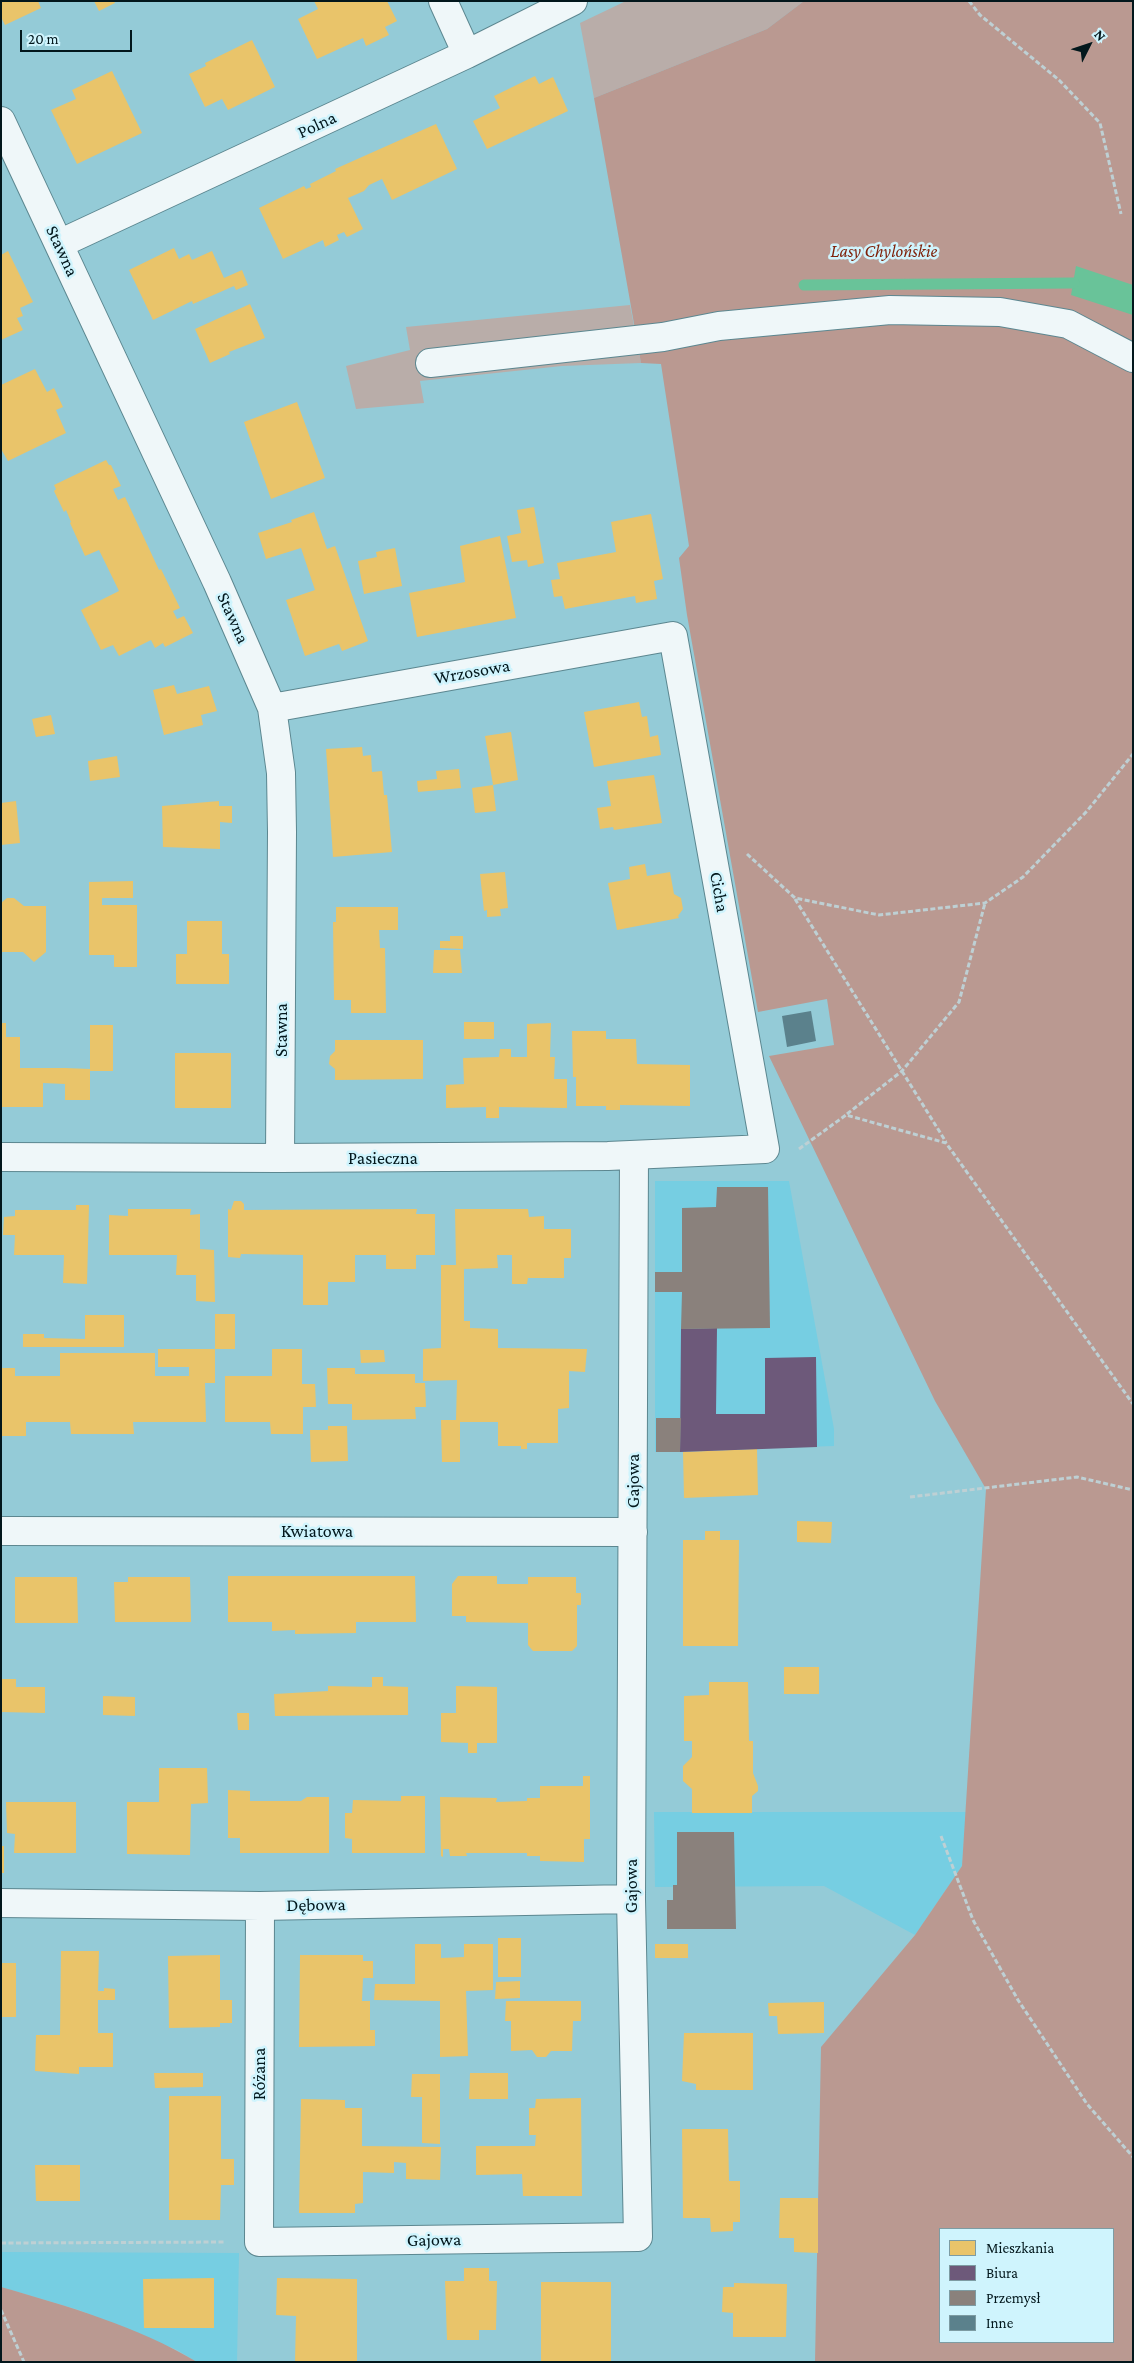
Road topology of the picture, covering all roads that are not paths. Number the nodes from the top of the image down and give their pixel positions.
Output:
1 (443, 1) edge
2 (573, 1) edge
3 (467, 54) junction
4 (1, 121) edge
5 (59, 244) junction
6 (1133, 358) edge
7 (430, 363) dead end
8 (673, 636) joint
9 (272, 708) junction
10 (765, 1149) joint
11 (634, 1155) junction
12 (1, 1157) edge
13 (280, 1158) junction
14 (1, 1530) edge
15 (633, 1532) junction
16 (631, 1899) junction
17 (1, 1903) edge
18 (260, 1906) junction
19 (259, 2242) joint

1 - 3 street
2 - 3 street, Polna
3 - 5 street, Polna
4 - 5 street, Stawna
5 - 9 street, Stawna
6 - 7 street
8 - 9 street, Wrzosowa
8 - 10 street, Cicha
9 - 13 street, Stawna
10 - 11 street, Pasieczna
11 - 13 street, Pasieczna
11 - 15 street, Gajowa
12 - 13 street, Pasieczna
14 - 15 street, Kwiatowa
15 - 16 street, Gajowa
16 - 18 street, Dębowa
16 - 19 street, Gajowa
17 - 18 street, Dębowa
18 - 19 street, Różana

